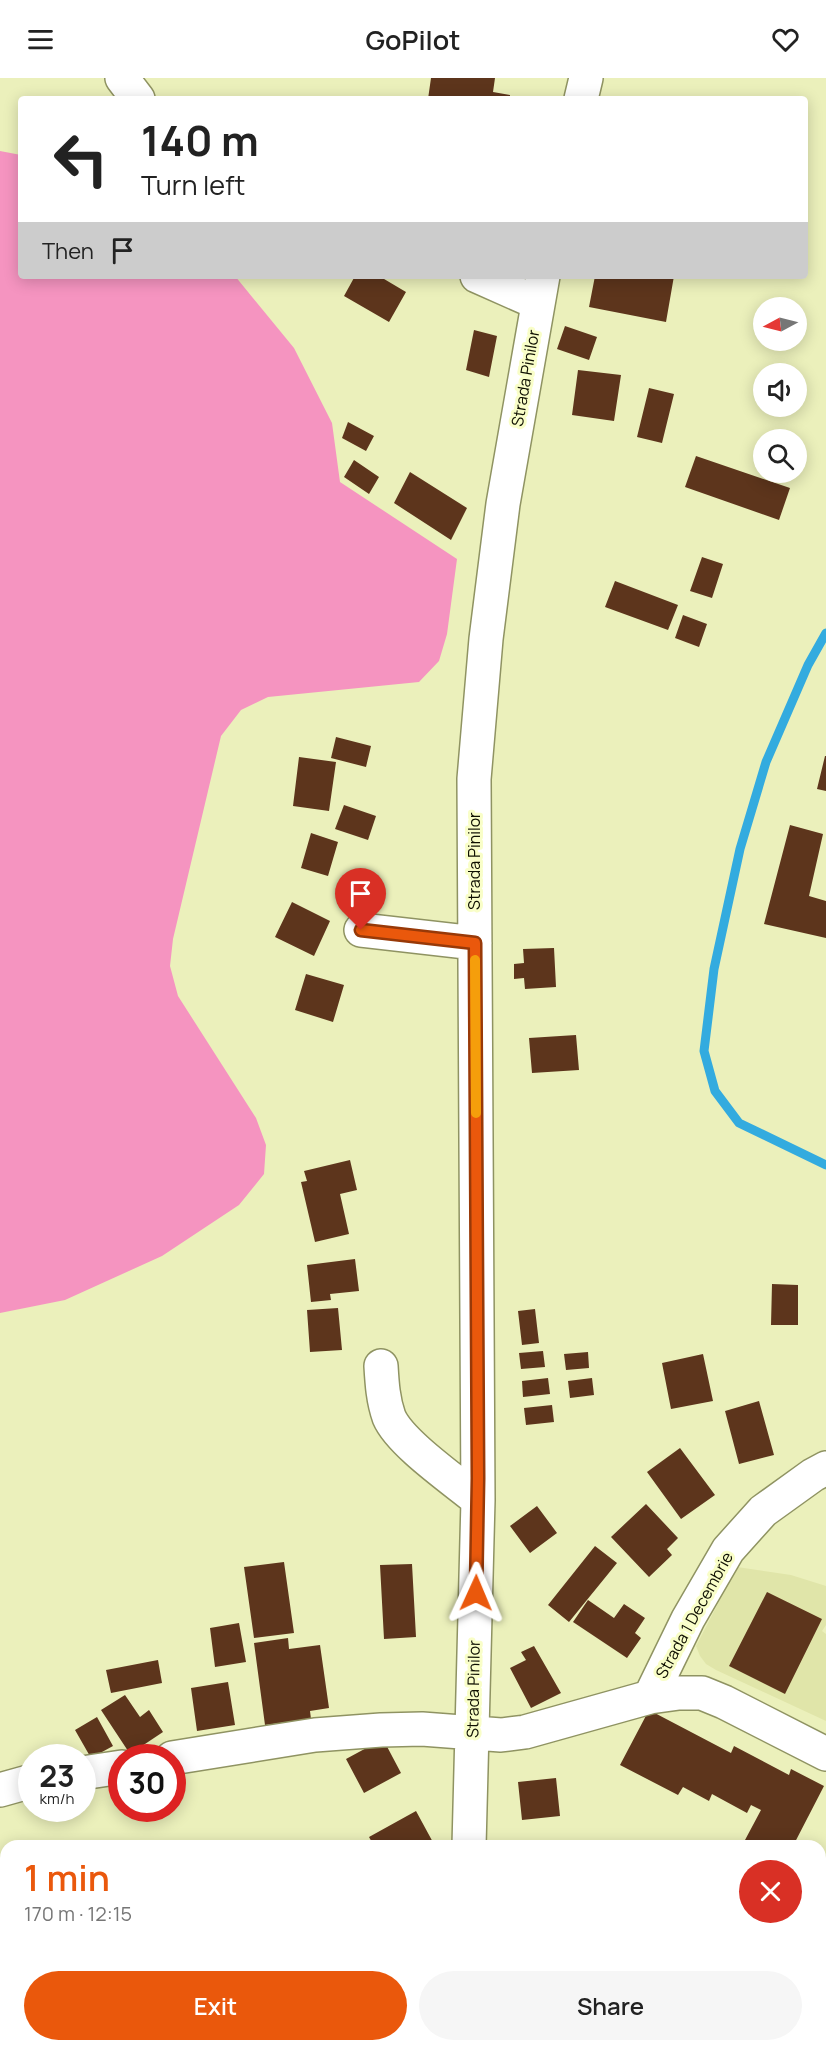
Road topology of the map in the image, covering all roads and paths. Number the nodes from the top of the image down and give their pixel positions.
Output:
1 (123, 78) edge
2 (586, 78) edge
3 (136, 96) edge
4 (582, 96) edge
5 (492, 279) edge
6 (541, 289) edge
7 (361, 930) dead end
8 (475, 943) junction
9 (381, 1366) dead end
10 (826, 1468) edge
11 (478, 1500) junction
12 (650, 1697) junction
13 (472, 1733) junction
14 (826, 1754) edge
15 (186, 1756) edge
16 (18, 1785) edge
17 (0, 1790) edge
18 (469, 1840) edge

1 - 3 street
2 - 4 street
5 - 6 street
6 - 8 street, Strada Pinilor
7 - 8 street
8 - 11 street, Strada Pinilor
9 - 11 street
10 - 12 street, Strada 1 Decembrie
11 - 13 street, Strada Pinilor
12 - 13 street
12 - 14 street
13 - 15 street
13 - 18 street, Strada Pinilor
16 - 17 street

